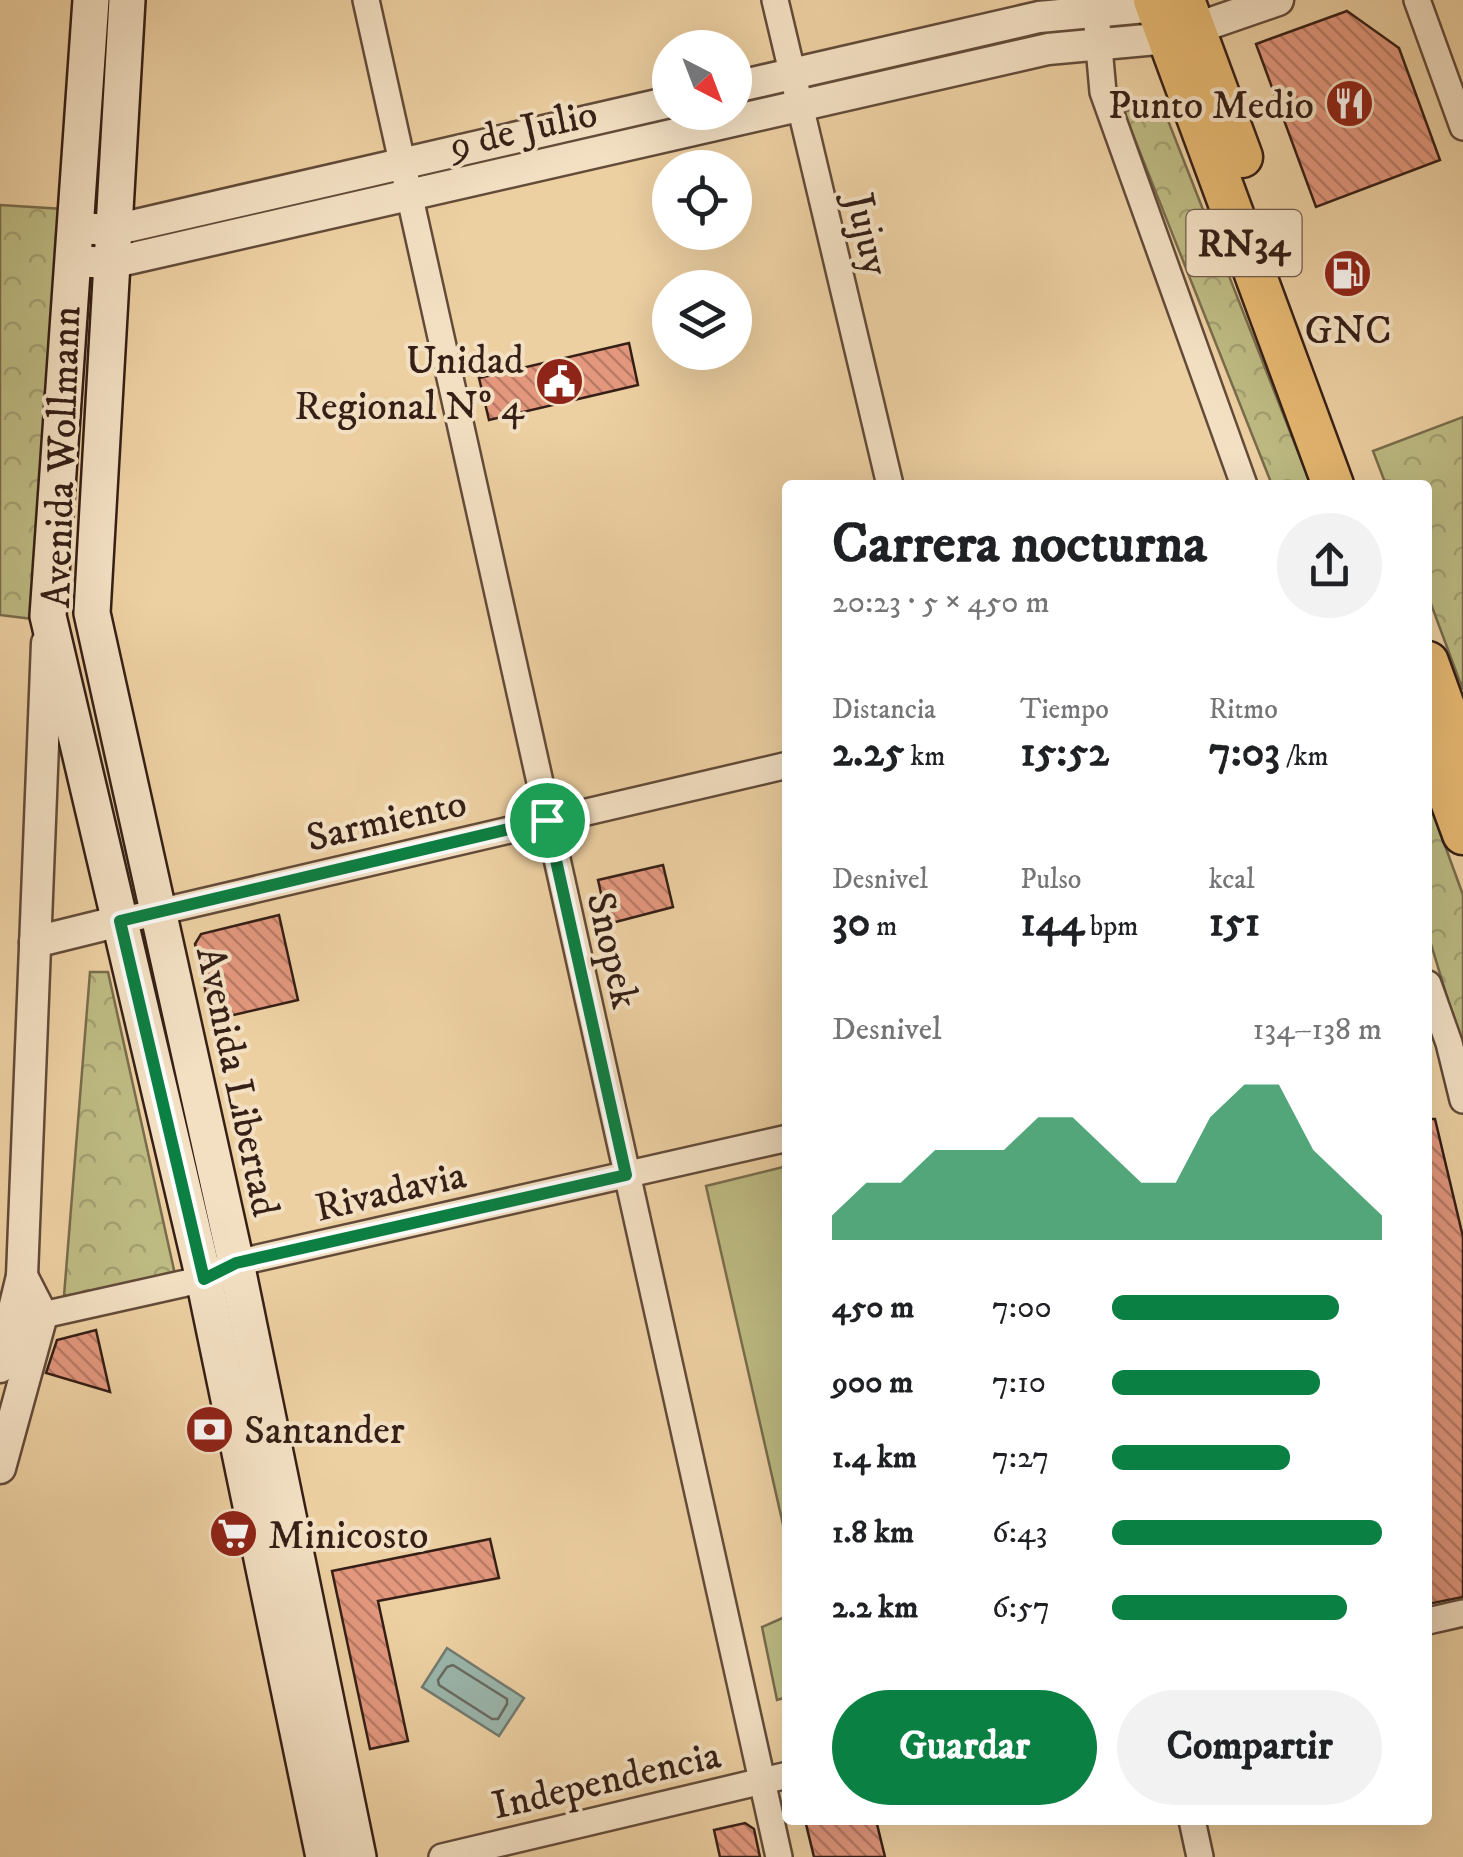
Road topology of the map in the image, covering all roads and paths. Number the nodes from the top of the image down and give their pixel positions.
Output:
1 (91, 0) edge
2 (127, 0) edge
3 (366, 0) edge
4 (775, 0) edge
5 (1278, 0) edge
6 (1416, 0) edge
7 (1094, 6) edge
8 (1171, 12) edge
9 (1098, 44) junction
10 (793, 74) junction
11 (752, 83) edge
12 (800, 105) junction
13 (652, 106) edge
14 (1463, 127) edge
15 (402, 164) junction
16 (409, 195) junction
17 (74, 244) junction
18 (113, 246) junction
19 (889, 480) edge
20 (1242, 480) edge
21 (1332, 480) edge
22 (1360, 480) edge
23 (48, 616) junction
24 (1432, 673) edge
25 (1432, 749) edge
26 (1463, 759) edge
27 (782, 766) edge
28 (547, 820) junction
29 (1463, 834) edge
30 (158, 912) junction
31 (120, 921) junction
32 (35, 942) junction
33 (1432, 998) edge
34 (1463, 1100) edge
35 (782, 1139) edge
36 (626, 1175) junction
37 (236, 1263) junction
38 (204, 1279) junction
39 (27, 1319) junction
40 (0, 1367) edge
41 (0, 1468) edge
42 (1463, 1613) edge
43 (1432, 1620) edge
44 (782, 1776) edge
45 (762, 1781) junction
46 (1193, 1825) edge
47 (324, 1857) edge
48 (358, 1857) edge
49 (442, 1857) edge
50 (779, 1857) edge
51 (1200, 1857) edge

1 - 17 main road, Avenida Wollmann
2 - 18 main road, Avenida Wollmann
3 - 15 street, Snopek
4 - 10 street, Jujuy
5 - 8 street
6 - 14 street
7 - 8 street
7 - 9 street
7 - 10 street
8 - 9 street, 9 de Julio
8 - 21 highway, RN34
8 - 22 highway, RN34
9 - 12 street, 9 de Julio
9 - 20 street
10 - 11 street
10 - 12 street, Jujuy
12 - 16 street, 9 de Julio
12 - 19 street, Jujuy
13 - 15 street, 9 de Julio
15 - 16 street, Snopek
15 - 18 street, 9 de Julio
16 - 18 street, 9 de Julio
16 - 28 street, Snopek
17 - 18 street, 9 de Julio
17 - 23 main road, Avenida Wollmann
18 - 30 main road, Avenida Wollmann
23 - 31 main road, Avenida Wollmann
23 - 32 street, Avenida Wollmann
24 - 26 highway
25 - 29 highway
27 - 28 street, Sarmiento
28 - 30 street, Sarmiento
28 - 36 street, Snopek
30 - 31 street, Sarmiento
30 - 37 main road, Avenida Libertad
31 - 32 street
31 - 38 main road, Avenida Libertad
32 - 39 street, Avenida Wollmann
33 - 34 street
35 - 36 street, Rivadavia
36 - 37 street, Rivadavia
36 - 45 street, Snopek
37 - 38 street, Rivadavia
37 - 48 main road, Avenida Libertad
38 - 39 street, Rivadavia
38 - 47 main road, Avenida Libertad
39 - 40 street
39 - 41 street
42 - 43 street
44 - 45 street, Independencia
45 - 49 street, Independencia
45 - 50 street, Snopek
46 - 51 street

